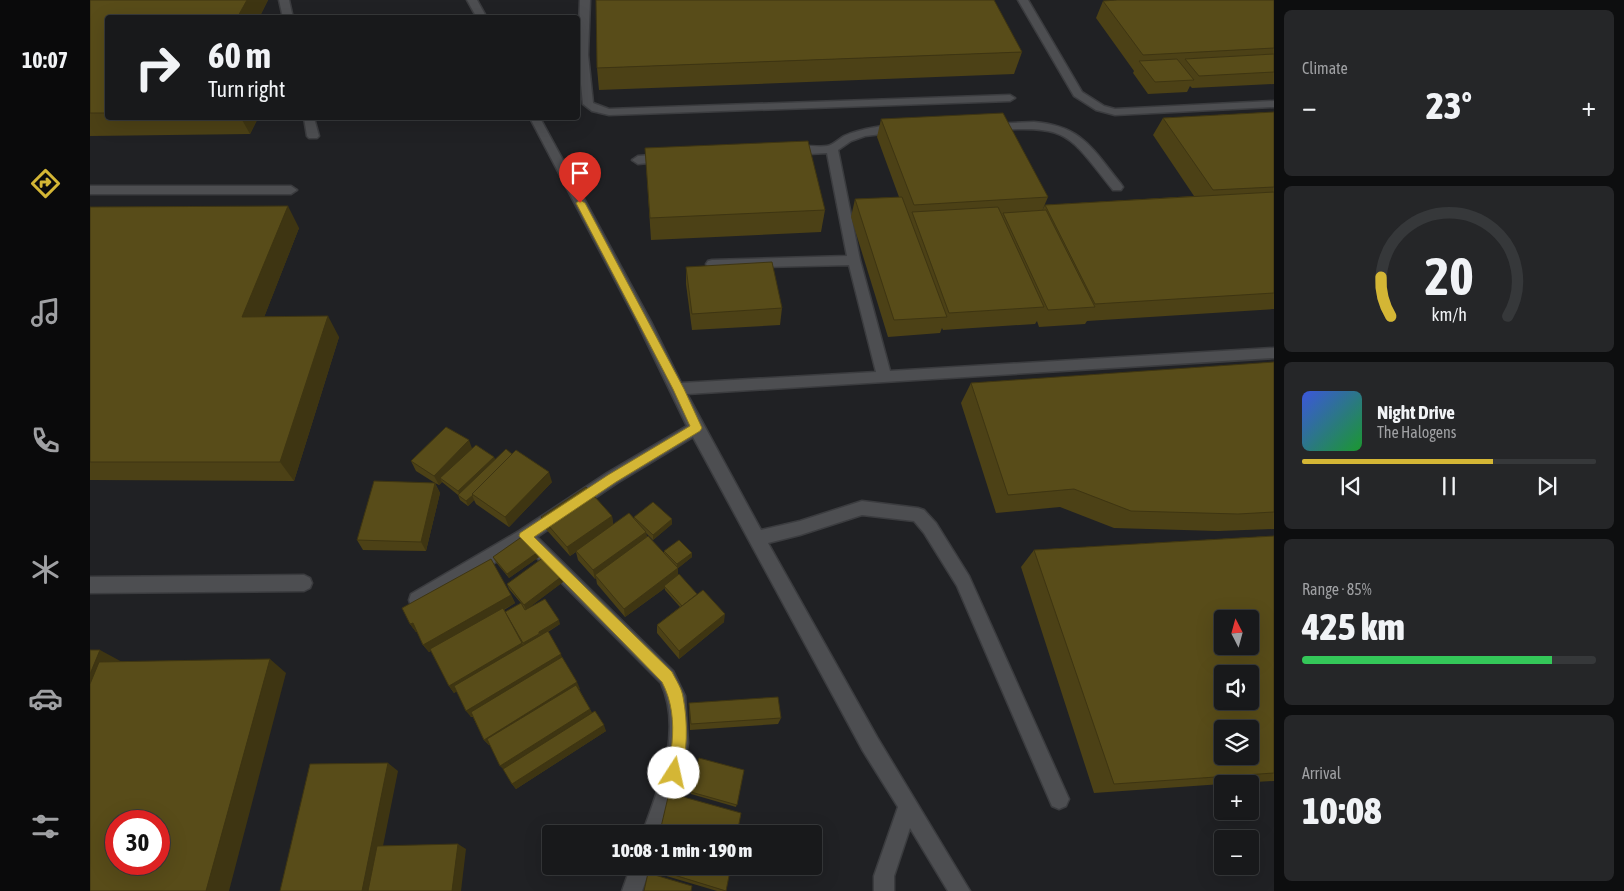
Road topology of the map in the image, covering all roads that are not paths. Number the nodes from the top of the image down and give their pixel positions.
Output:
1 (284, 0) edge
2 (472, 0) edge
3 (585, 0) edge
4 (1022, 0) edge
5 (287, 15) edge
6 (480, 15) edge
7 (1010, 98) dead end
8 (1274, 104) edge
9 (309, 120) edge
10 (536, 120) edge
11 (980, 127) edge
12 (913, 129) edge
13 (313, 136) dead end
14 (832, 149) junction
15 (784, 152) edge
16 (677, 157) edge
17 (638, 160) dead end
18 (1117, 187) dead end
19 (90, 190) edge
20 (291, 190) dead end
21 (854, 260) junction
22 (712, 264) edge
23 (1274, 352) edge
24 (884, 375) junction
25 (679, 389) junction
26 (696, 428) junction
27 (525, 536) junction
28 (758, 538) junction
29 (304, 583) dead end
30 (90, 584) edge
31 (414, 602) edge
32 (1059, 800) dead end
33 (908, 805) junction
34 (655, 825) edge
35 (638, 875) edge
36 (632, 891) edge
37 (884, 891) edge
38 (960, 891) edge

1 - 5 street
2 - 6 street
3 - 7 street
4 - 8 street
9 - 13 street
10 - 25 street
11 - 18 street
12 - 14 street
14 - 15 street
14 - 21 street
16 - 17 street
19 - 20 street
21 - 22 street
21 - 24 street
23 - 24 street
24 - 25 street
25 - 26 street
26 - 27 street
26 - 28 street
27 - 31 street
27 - 34 street
28 - 32 street
28 - 33 street
29 - 30 street
33 - 37 street
33 - 38 street
35 - 36 street

